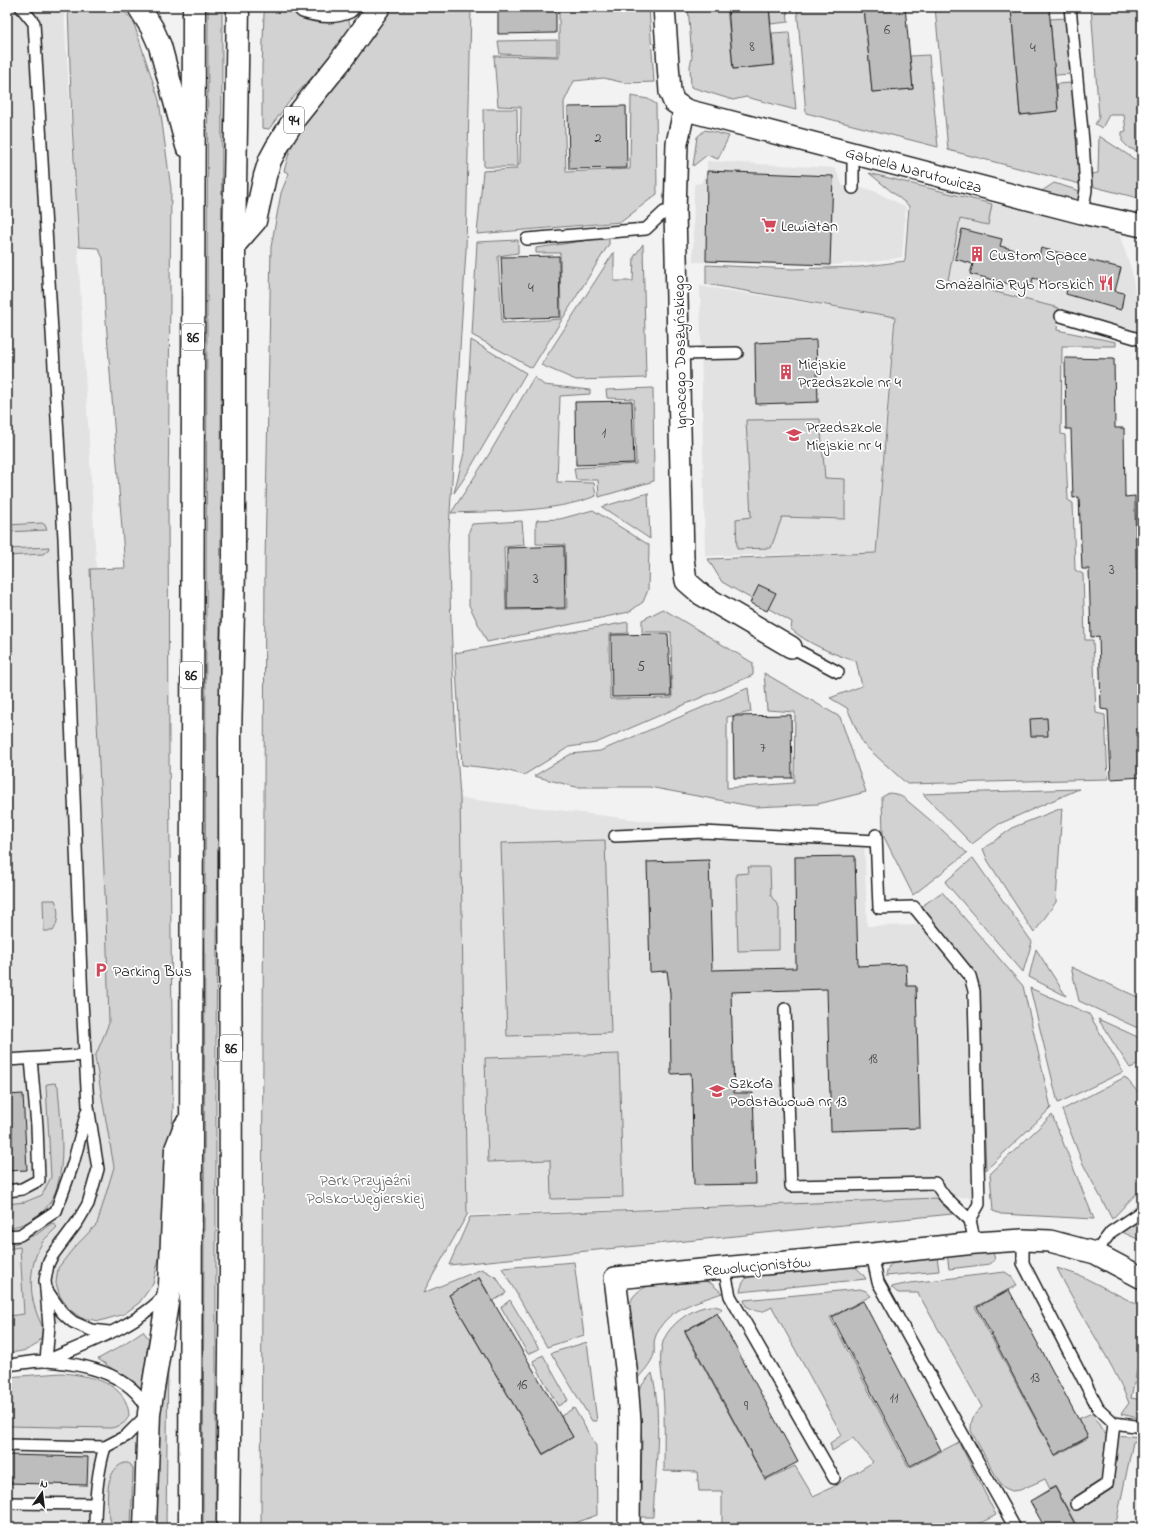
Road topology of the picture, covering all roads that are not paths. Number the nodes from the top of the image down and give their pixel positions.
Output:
1 (21, 7) edge
2 (139, 7) edge
3 (194, 7) edge
4 (238, 7) edge
5 (305, 7) edge
6 (348, 7) edge
7 (380, 7) edge
8 (664, 7) edge
9 (1070, 7) edge
10 (686, 110) junction
11 (856, 154) junction
12 (194, 172) junction
13 (853, 188) dead end
14 (675, 212) junction
15 (1082, 213) junction
16 (1142, 226) edge
17 (527, 239) dead end
18 (234, 245) junction
19 (1061, 316) dead end
20 (1142, 340) edge
21 (737, 353) dead end
22 (679, 354) junction
23 (791, 648) joint
24 (838, 672) dead end
25 (615, 836) dead end
26 (785, 1009) dead end
27 (85, 1054) junction
28 (31, 1059) junction
29 (7, 1060) edge
30 (88, 1106) junction
31 (191, 1112) junction
32 (7, 1191) edge
33 (1142, 1211) edge
34 (970, 1220) junction
35 (7, 1236) edge
36 (1022, 1240) junction
37 (975, 1243) junction
38 (1095, 1253) junction
39 (872, 1254) junction
40 (724, 1268) junction
41 (1142, 1278) edge
42 (170, 1285) junction
43 (46, 1290) junction
44 (108, 1332) junction
45 (46, 1361) junction
46 (7, 1365) edge
47 (150, 1413) junction
48 (1114, 1423) junction
49 (1142, 1427) edge
50 (7, 1445) edge
51 (105, 1447) junction
52 (834, 1478) dead end
53 (7, 1503) edge
54 (95, 1504) junction
55 (1076, 1504) dead end
56 (95, 1528) edge
57 (145, 1528) edge
58 (190, 1528) edge
59 (228, 1528) edge
60 (629, 1528) edge
61 (1015, 1528) edge

1 - 27 lane
2 - 12 main road
3 - 12 main road, 86
4 - 18 main road, 86
5 - 6 main road
7 - 18 main road, 94
8 - 10 street
9 - 15 lane
10 - 11 street, Gabriela Narutowicza
10 - 14 street, Ignacego Daszyńskiego
11 - 13 lane
11 - 15 street, Gabriela Narutowicza
12 - 31 main road, 86
14 - 17 lane
14 - 22 street, Ignacego Daszyńskiego
15 - 16 street, Gabriela Narutowicza
18 - 59 main road, 86
19 - 20 lane
21 - 22 lane
22 - 23 street, Ignacego Daszyńskiego
23 - 24 lane
25 - 34 lane
26 - 34 lane
27 - 28 lane
27 - 30 lane
28 - 29 lane
28 - 32 lane
30 - 35 lane
30 - 43 lane
31 - 42 main road
31 - 58 main road, 86
33 - 38 lane
34 - 37 lane
36 - 37 street, Rewolucjonistów
36 - 38 street, Rewolucjonistów
36 - 48 lane
37 - 39 street, Rewolucjonistów
38 - 41 street, Rewolucjonistów
39 - 40 street, Rewolucjonistów
39 - 61 lane
40 - 52 lane
40 - 60 street, Rewolucjonistów
42 - 44 lane
42 - 47 main road
43 - 44 lane
43 - 45 lane
44 - 45 lane
45 - 46 lane
45 - 47 lane
47 - 51 lane
47 - 57 main road
48 - 49 lane
48 - 55 lane
50 - 51 lane
51 - 54 lane
53 - 54 lane
54 - 56 lane

